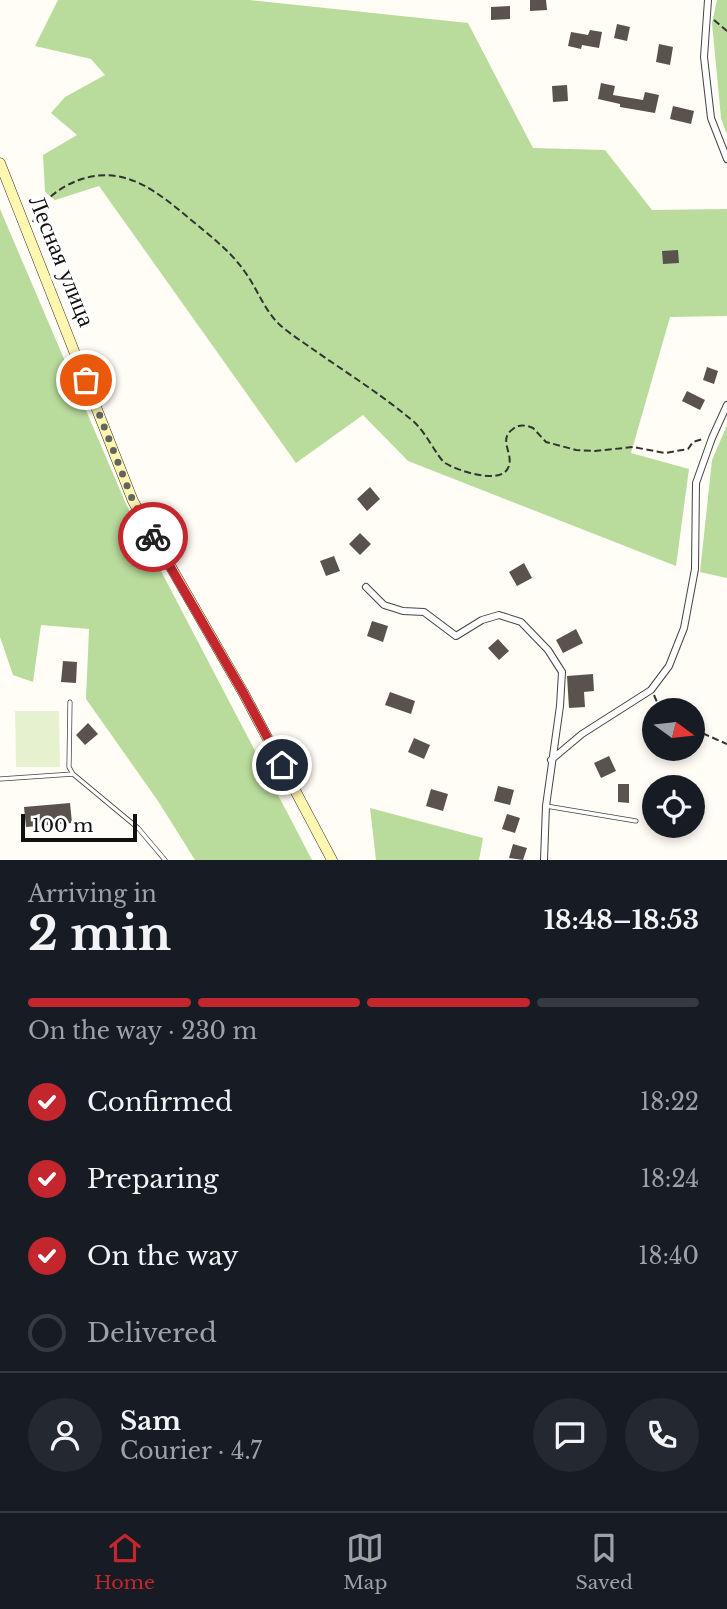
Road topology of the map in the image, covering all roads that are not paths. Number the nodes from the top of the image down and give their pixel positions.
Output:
1 (708, 0) edge
2 (727, 159) edge
3 (0, 163) edge
4 (727, 405) edge
5 (366, 587) dead end
6 (70, 702) dead end
7 (551, 760) junction
8 (73, 775) junction
9 (0, 779) edge
10 (546, 806) junction
11 (636, 821) dead end
12 (165, 860) edge
13 (331, 860) edge
14 (544, 860) edge

1 - 2 street
3 - 13 main road, Лесная улица
4 - 7 street
5 - 7 street
6 - 8 lane
7 - 10 street
8 - 9 lane
8 - 12 lane
10 - 11 lane
10 - 14 street

